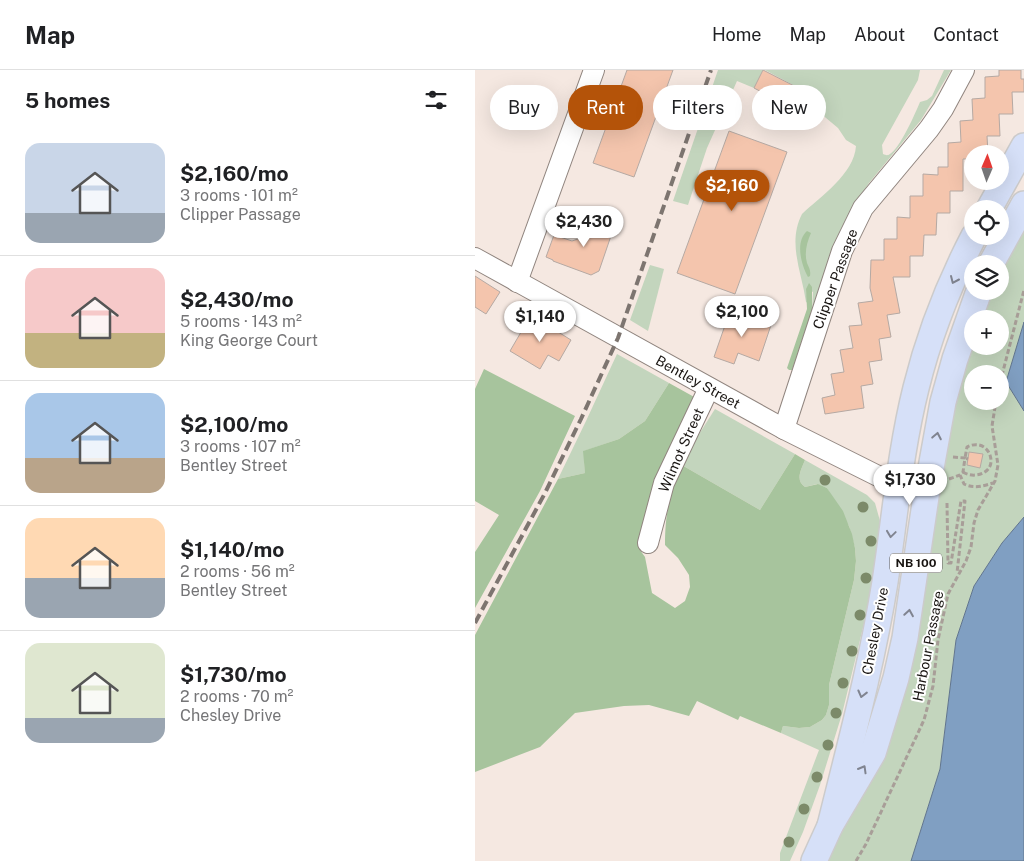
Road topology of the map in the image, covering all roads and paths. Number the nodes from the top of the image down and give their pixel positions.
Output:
1 (594, 70) edge
2 (963, 70) edge
3 (1024, 146) edge
4 (1006, 200) edge
5 (971, 245) edge
6 (475, 258) edge
7 (517, 282) junction
8 (1024, 290) edge
9 (976, 300) edge
10 (1005, 365) edge
11 (709, 388) junction
12 (995, 410) edge
13 (784, 429) junction
14 (957, 457) dead end
15 (966, 459) junction
16 (963, 472) junction
17 (994, 483) junction
18 (897, 486) junction
19 (937, 495) junction
20 (648, 543) dead end
21 (957, 576) junction
22 (830, 826) junction
23 (814, 861) edge
24 (856, 861) edge

1 - 7 street
2 - 13 street, Clipper Passage
3 - 4 main road
5 -> 18 main road, Chesley Drive / NB 100
6 - 7 street, Bentley Street
7 - 11 street, Bentley Street
8 - 10 path
19 -> 9 main road, Chesley Drive / NB 100
11 - 13 street, Bentley Street
11 - 20 street, Wilmot Street
12 - 17 path, Harbour Passage
13 - 18 street, Bentley Street
14 - 15 path
15 - 16 path
15 - 16 path
16 - 17 path
17 - 21 path, Harbour Passage
18 - 19 street, Bentley Street
18 -> 22 main road, Chesley Drive / NB 100
19 - 21 path
22 -> 19 main road, Chesley Drive / NB 100
21 - 24 path, Harbour Passage
22 - 23 main road, Chesley Drive / NB 100

